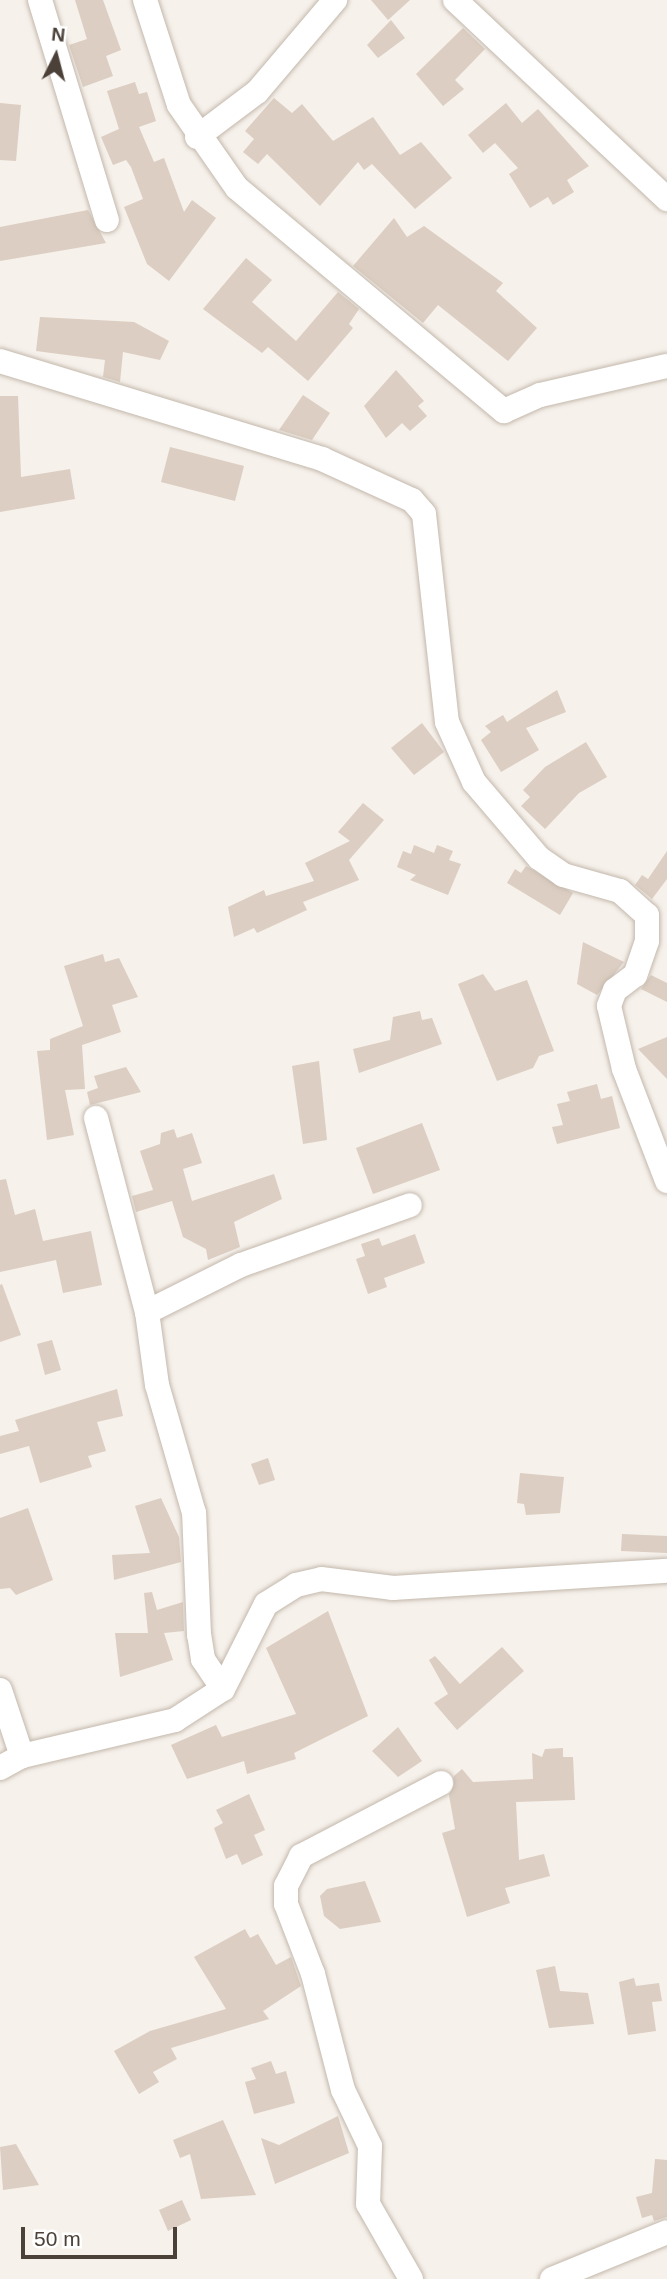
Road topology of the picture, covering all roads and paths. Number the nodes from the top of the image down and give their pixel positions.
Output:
1 (40, 0) edge
2 (145, 0) edge
3 (335, 0) edge
4 (455, 0) edge
5 (197, 137) junction
6 (667, 199) edge
7 (107, 220) dead end
8 (0, 361) edge
9 (667, 366) edge
10 (96, 1118) dead end
11 (667, 1181) edge
12 (410, 1205) dead end
13 (147, 1312) junction
14 (667, 1571) edge
15 (223, 1689) junction
16 (0, 1690) edge
17 (22, 1756) junction
18 (0, 1768) edge
19 (441, 1783) dead end
20 (667, 2232) edge
21 (411, 2279) edge
22 (552, 2279) edge

1 - 7 street
2 - 5 street
3 - 5 street
4 - 6 street
5 - 9 street
8 - 11 street
10 - 13 street
12 - 13 street
13 - 15 street
14 - 15 street
15 - 17 street
16 - 17 street
17 - 18 street
19 - 21 street
20 - 22 street

